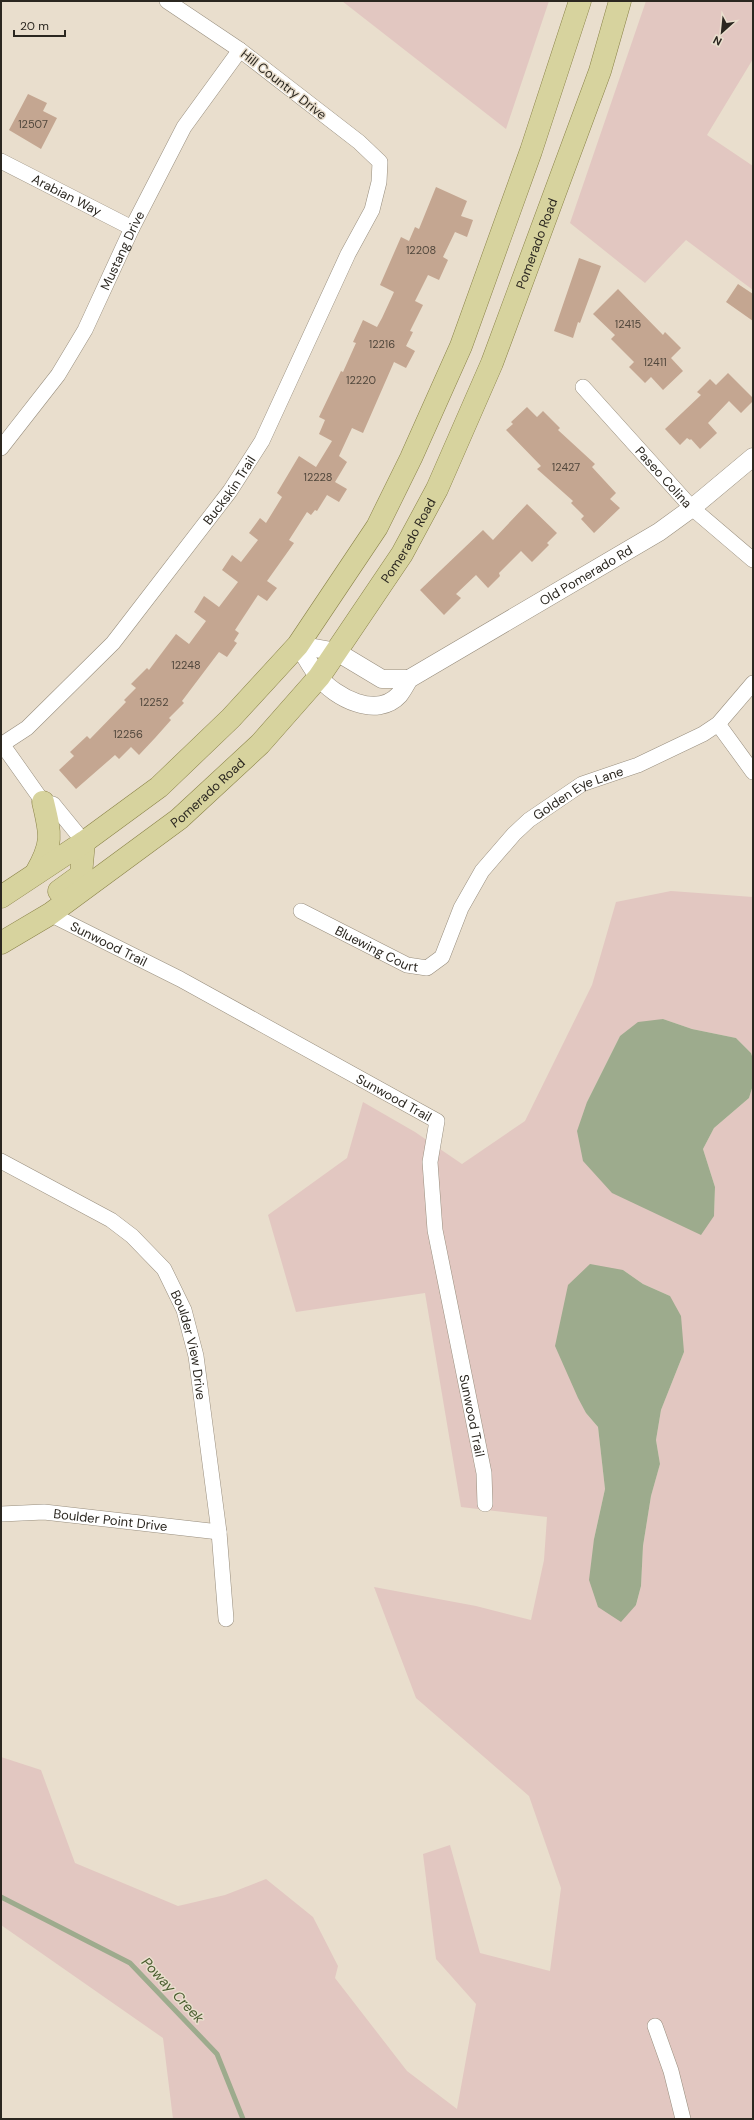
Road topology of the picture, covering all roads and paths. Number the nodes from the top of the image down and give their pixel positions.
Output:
1 (167, 1) edge
2 (580, 1) edge
3 (620, 1) edge
4 (240, 50) junction
5 (1, 161) edge
6 (379, 182) joint
7 (132, 228) junction
8 (583, 387) dead end
9 (1, 448) edge
10 (753, 457) edge
11 (692, 508) junction
12 (753, 560) edge
13 (298, 645) junction
14 (337, 652) junction
15 (319, 677) junction
16 (409, 679) junction
17 (753, 683) edge
18 (718, 724) junction
19 (2, 745) edge
20 (753, 772) edge
21 (43, 802) junction
22 (84, 842) junction
23 (35, 876) junction
24 (1, 897) edge
25 (301, 911) dead end
26 (50, 914) junction
27 (1, 943) edge
28 (448, 947) joint
29 (1, 1161) edge
30 (485, 1504) dead end
31 (1, 1514) edge
32 (219, 1532) junction
33 (226, 1619) dead end
34 (655, 2026) dead end
35 (683, 2119) edge

1 - 4 street, Hill Country Drive
2 - 13 main road
3 - 14 main road, Pomerado Road
4 - 6 street, Hill Country Drive
4 - 7 street, Mustang Drive
5 - 7 street, Arabian Way
6 - 19 street, Buckskin Trail
7 - 9 street, Mustang Drive
8 - 11 street, Paseo Colina
10 - 11 street, Old Pomerado Rd
11 - 12 street, Paseo Colina
11 - 16 street, Old Pomerado Rd
13 - 14 street
13 - 15 street, Old Pomerado Rd
13 - 22 main road
14 - 15 main road, Pomerado Road
14 - 16 street
15 - 16 street, Old Pomerado Rd
15 - 26 main road, Pomerado Road
17 - 18 street, Golden Eye Lane
18 - 20 street
18 - 28 street, Golden Eye Lane
19 - 21 street
21 - 22 street
21 - 23 main road
22 - 23 main road
22 - 26 main road
23 - 24 main road
25 - 28 street, Bluewing Court
26 - 27 main road, Pomerado Road
26 - 30 street, Sunwood Trail
29 - 32 street, Boulder View Drive
31 - 32 street, Boulder Point Drive
32 - 33 street, Boulder View Drive
34 - 35 street

